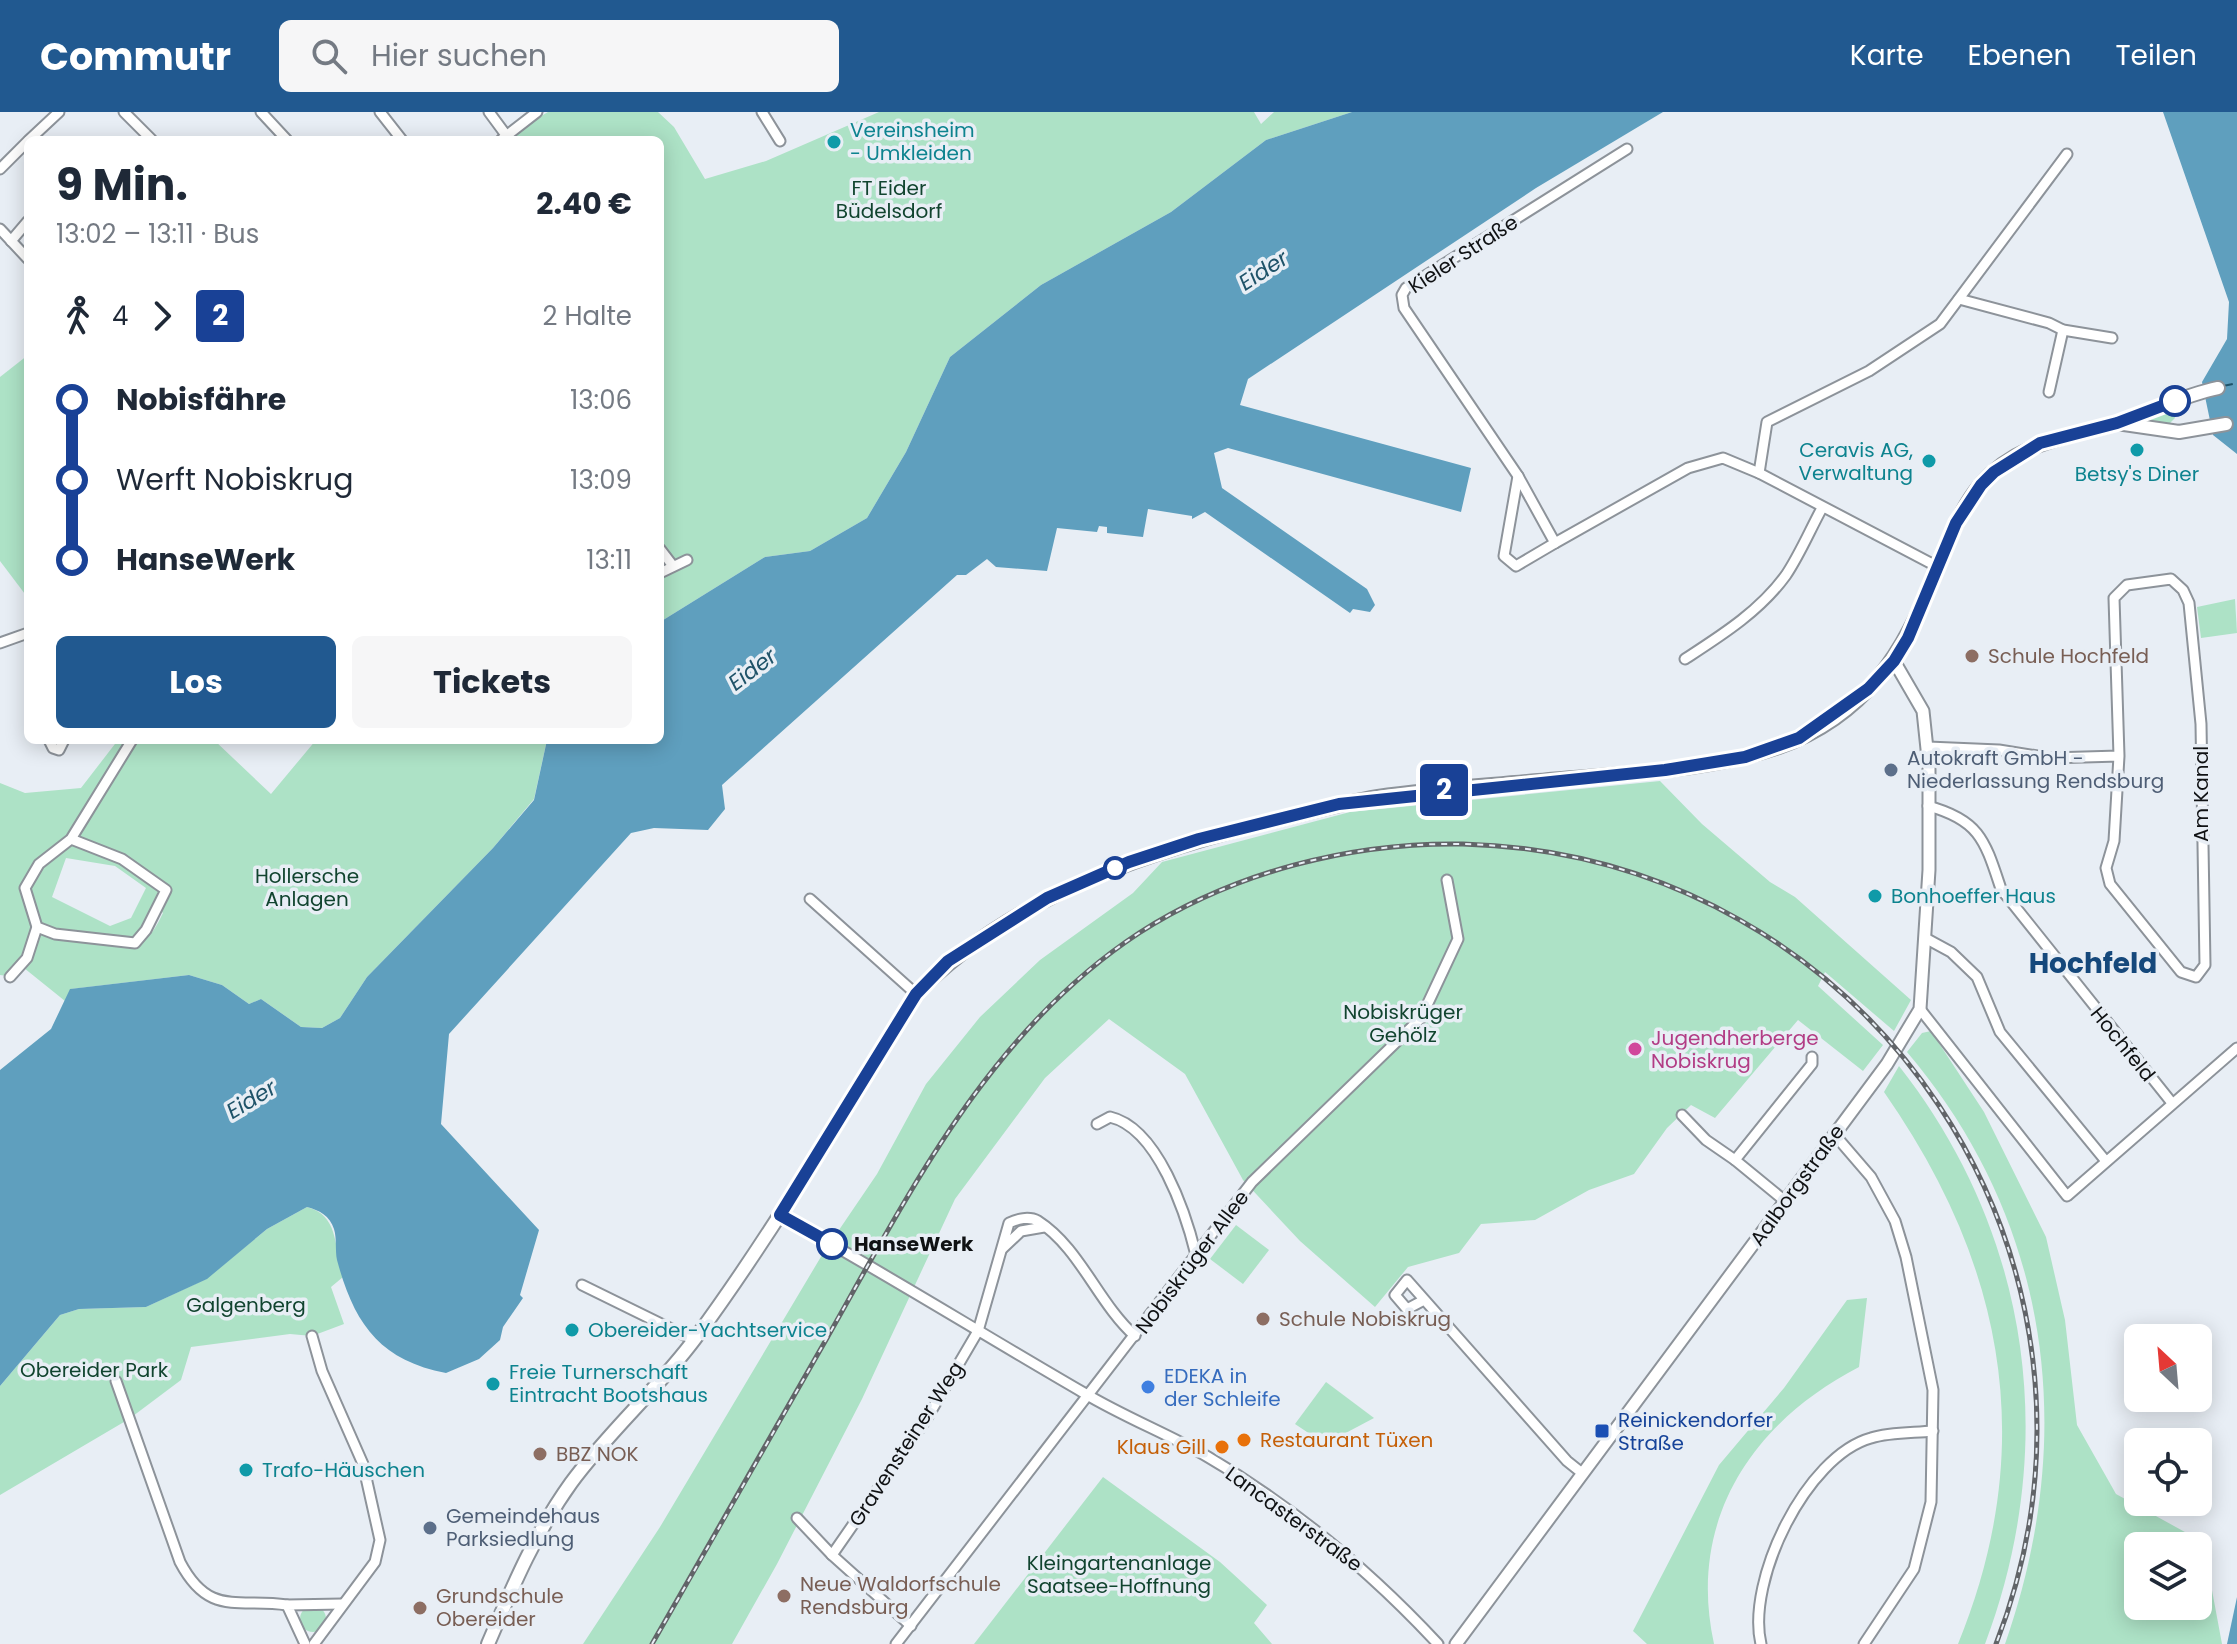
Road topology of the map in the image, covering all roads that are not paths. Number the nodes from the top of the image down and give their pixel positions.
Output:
1 (59, 112) edge
2 (124, 112) edge
3 (261, 112) edge
4 (380, 112) edge
5 (489, 112) edge
6 (537, 112) edge
7 (762, 112) edge
8 (34, 136) edge
9 (148, 136) edge
10 (283, 136) edge
11 (399, 136) edge
12 (503, 136) edge
13 (505, 136) edge
14 (780, 141) dead end
15 (24, 146) edge
16 (1627, 149) dead end
17 (2067, 154) dead end
18 (0, 169) edge
19 (24, 226) edge
20 (0, 229) edge
21 (11, 241) junction
22 (24, 255) edge
23 (1959, 299) junction
24 (2063, 330) junction
25 (2112, 338) dead end
26 (2218, 388) dead end
27 (2049, 392) dead end
28 (2117, 423) junction
29 (2226, 424) dead end
30 (1759, 473) junction
31 (1518, 476) junction
32 (1822, 508) junction
33 (1555, 543) junction
34 (664, 554) edge
35 (687, 560) dead end
36 (673, 566) junction
37 (1938, 567) junction
38 (664, 571) edge
39 (24, 634) edge
40 (0, 643) edge
41 (1685, 659) dead end
42 (1894, 661) junction
43 (130, 744) edge
44 (1928, 747) junction
45 (2119, 756) junction
46 (1928, 806) junction
47 (71, 839) junction
48 (1447, 880) dead end
49 (810, 899) dead end
50 (37, 927) junction
51 (1927, 939) junction
52 (10, 977) dead end
53 (916, 994) junction
54 (1920, 1009) junction
55 (2237, 1048) edge
56 (1812, 1057) dead end
57 (2172, 1103) junction
58 (1682, 1115) dead end
59 (1097, 1124) dead end
60 (1834, 1134) junction
61 (1735, 1160) junction
62 (2105, 1160) junction
63 (1785, 1201) junction
64 (780, 1215) junction
65 (1196, 1255) junction
66 (582, 1285) dead end
67 (1424, 1300) dead end
68 (978, 1331) junction
69 (312, 1336) dead end
70 (1135, 1336) junction
71 (694, 1340) junction
72 (116, 1381) dead end
73 (1090, 1397) junction
74 (1933, 1431) junction
75 (1582, 1473) junction
76 (797, 1518) dead end
77 (832, 1555) junction
78 (342, 1604) junction
79 (287, 1605) junction
80 (911, 1626) junction
81 (305, 1644) edge
82 (314, 1644) edge
83 (488, 1644) edge
84 (896, 1644) edge
85 (1438, 1644) edge
86 (1456, 1644) edge
87 (1761, 1644) edge
88 (1864, 1644) edge

1 - 8 street
2 - 9 street
3 - 10 street
4 - 11 street
5 - 12 street
6 - 13 street
7 - 14 street
15 - 18 street
16 - 31 street, Kieler Straße
17 - 23 street
19 - 21 street
20 - 21 street
21 - 22 street
23 - 24 street
23 - 30 street
24 - 25 street
24 - 27 street
26 - 28 main road
28 - 29 main road
28 - 37 main road
30 - 32 street
30 - 33 street
31 - 33 street, Kieler Straße
31 - 33 street
32 - 37 street
32 - 41 street
34 - 36 street
35 - 36 street
36 - 38 street
37 - 42 main road
39 - 40 street
42 - 44 street, Aalborgstraße
42 - 53 main road
43 - 47 street
44 - 45 street
44 - 46 street, Aalborgstraße
45 - 45 street, Am Kanal
46 - 51 street, Aalborgstraße
46 - 57 street, Hochfeld
47 - 50 street
47 - 50 street
48 - 65 street, Nobiskrüger Allee
49 - 53 street
50 - 52 street
51 - 54 street, Aalborgstraße
51 - 62 street
53 - 64 main road
54 - 60 street, Aalborgstraße
54 - 62 street
55 - 57 street
56 - 61 street
57 - 62 street
58 - 61 street
59 - 65 street
60 - 63 street, Aalborgstraße
60 - 74 street
61 - 63 street
63 - 75 street, Aalborgstraße
64 - 68 street, Lancasterstraße
64 - 71 main road
65 - 70 street, Nobiskrüger Allee
66 - 71 street
67 - 75 street
68 - 70 street, Gravensteiner Weg
68 - 73 street, Lancasterstraße
68 - 77 street, Gravensteiner Weg
69 - 78 street
70 - 73 street, Nobiskrüger Allee
71 - 83 main road
72 - 79 street
73 - 80 street, Nobiskrüger Allee
73 - 85 street, Lancasterstraße
74 - 87 street
74 - 88 street
75 - 86 street, Aalborgstraße
76 - 77 street
77 - 80 street
78 - 79 street
78 - 82 street
79 - 81 street
80 - 84 street, Nobiskrüger Allee

